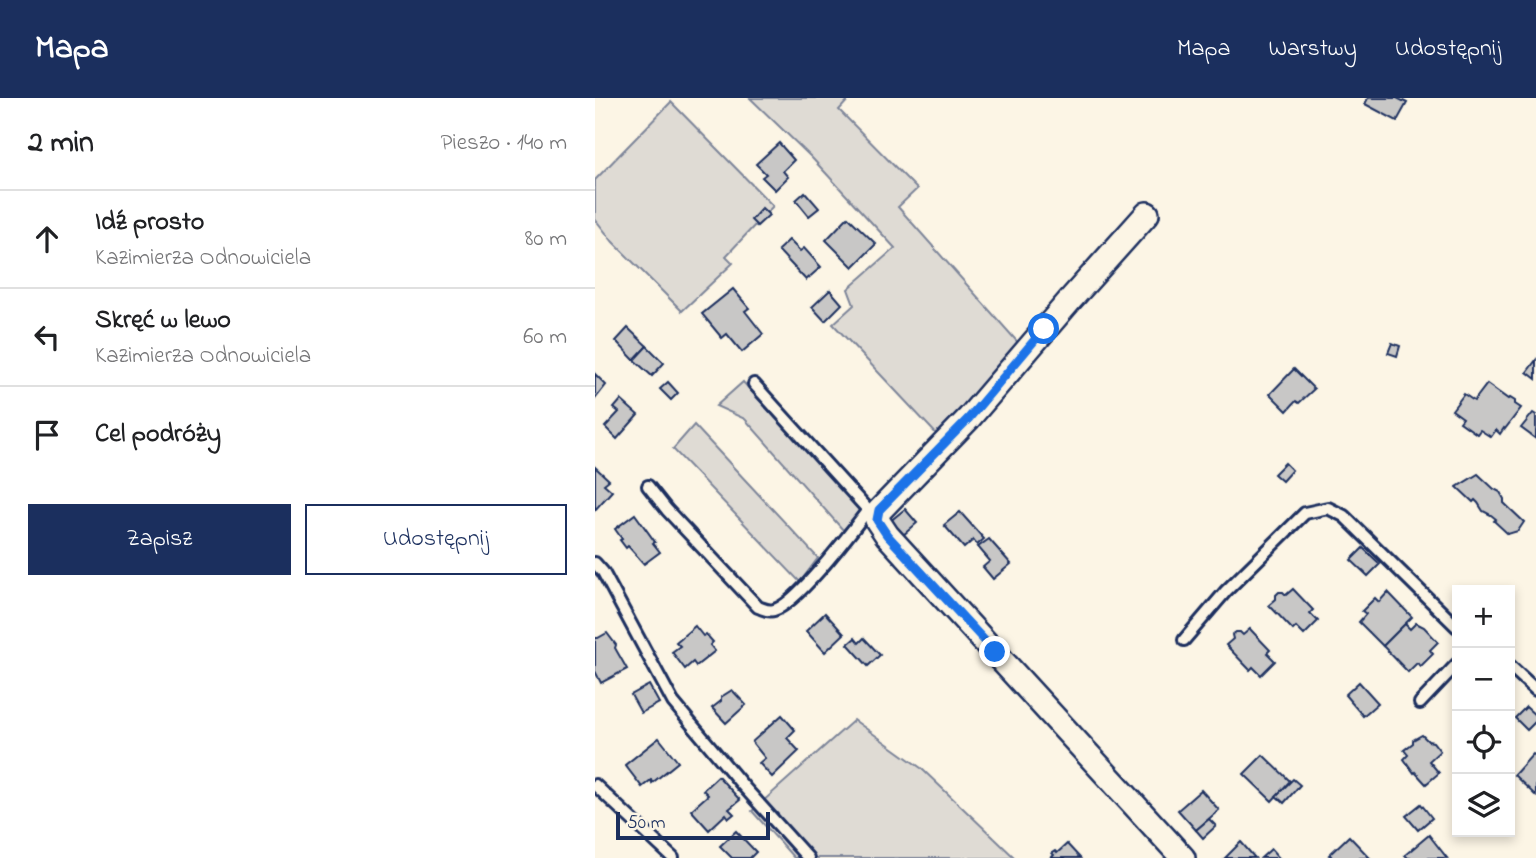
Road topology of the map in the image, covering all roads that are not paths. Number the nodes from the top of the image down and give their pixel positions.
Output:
1 (1147, 214) dead end
2 (754, 384) dead end
3 (648, 486) dead end
4 (873, 513) junction
5 (595, 563) edge
6 (1452, 622) edge
7 (1184, 640) dead end
8 (1452, 669) edge
9 (1515, 671) edge
10 (1536, 690) edge
11 (1420, 703) dead end
12 (595, 785) edge
13 (673, 858) edge
14 (809, 858) edge
15 (1182, 858) edge

1 - 4 street
2 - 4 lane
3 - 4 lane
4 - 15 street
5 - 14 lane
6 - 7 lane
8 - 11 lane
9 - 10 lane
12 - 13 lane

